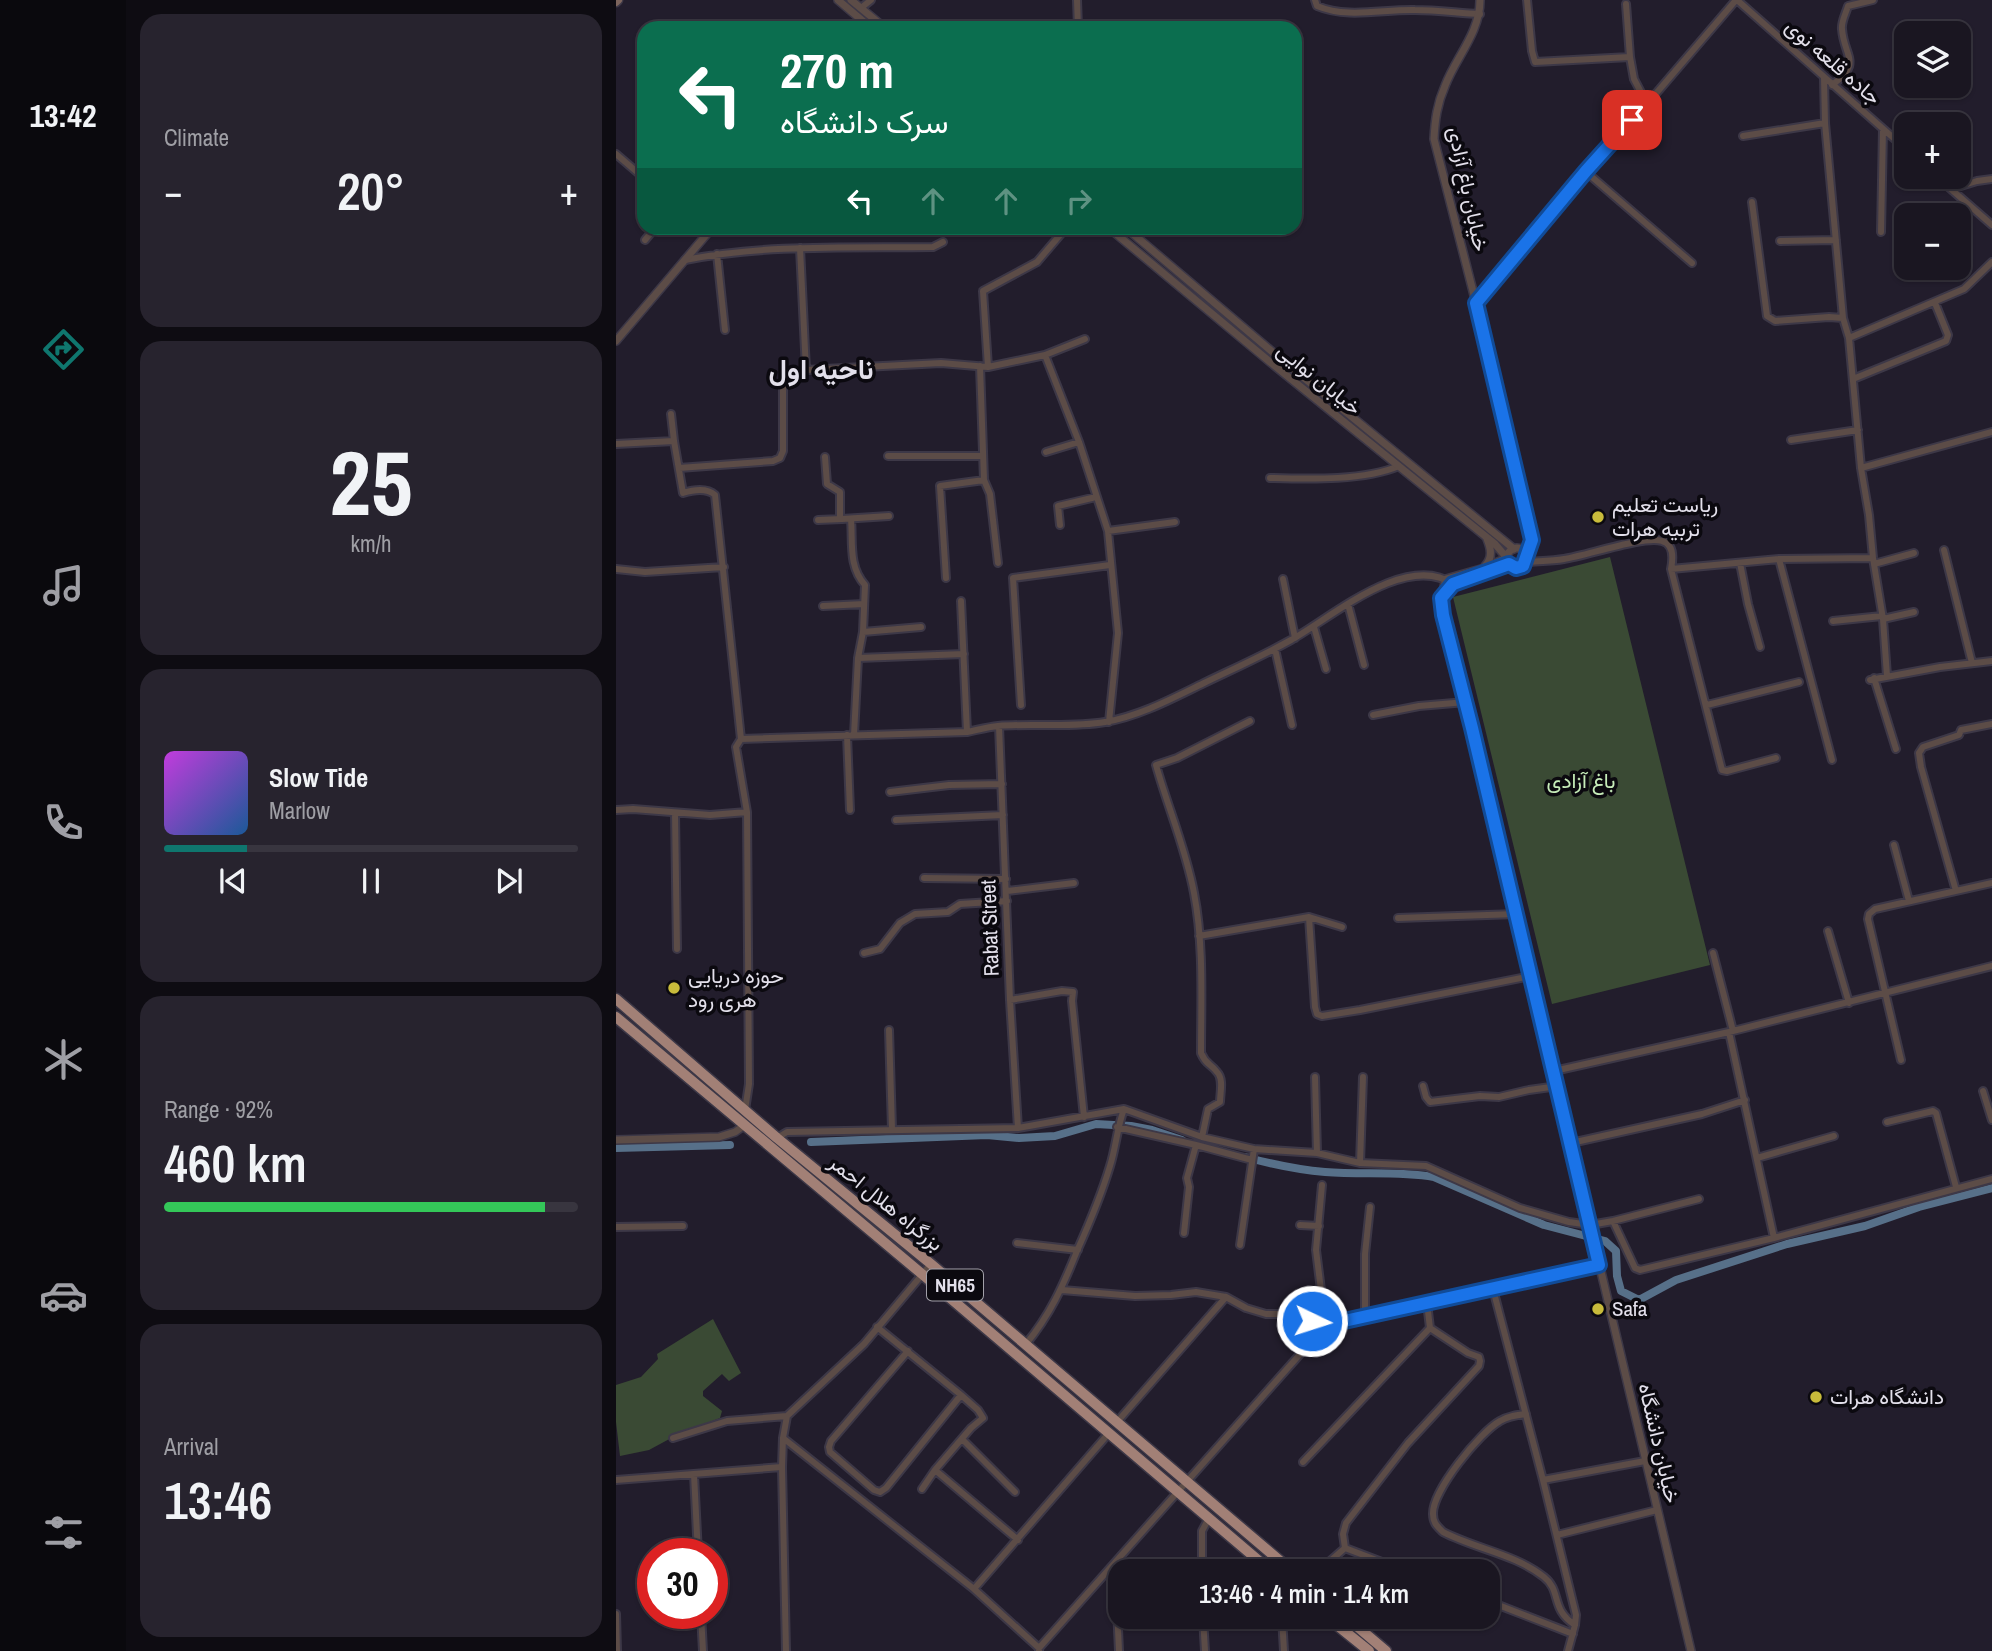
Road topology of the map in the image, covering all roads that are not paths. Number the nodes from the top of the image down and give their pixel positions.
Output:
1 (838, 0) edge
2 (851, 0) edge
3 (871, 0) edge
4 (1077, 0) edge
5 (1315, 0) edge
6 (1480, 0) edge
7 (1527, 0) edge
8 (1736, 0) edge
9 (1873, 0) edge
10 (1626, 4) dead end
11 (861, 8) junction
12 (1480, 14) junction
13 (863, 21) edge
14 (875, 21) edge
15 (1078, 21) edge
16 (1630, 57) junction
17 (1824, 78) junction
18 (1832, 85) junction
19 (1647, 104) junction
20 (1825, 122) junction
21 (1883, 129) junction
22 (1742, 136) dead end
23 (1894, 139) edge
24 (616, 154) edge
25 (1586, 171) junction
26 (637, 172) edge
27 (1992, 178) edge
28 (1971, 183) edge
29 (1951, 189) edge
30 (1752, 202) dead end
31 (1992, 225) edge
32 (1881, 232) dead end
33 (649, 235) edge
34 (706, 235) edge
35 (1060, 235) edge
36 (1117, 235) edge
37 (1134, 235) edge
38 (645, 240) dead end
39 (1836, 240) junction
40 (1780, 241) dead end
41 (943, 242) dead end
42 (800, 248) junction
43 (717, 254) junction
44 (685, 260) junction
45 (1992, 262) edge
46 (1692, 263) dead end
47 (1476, 303) junction
48 (1935, 303) junction
49 (1843, 318) junction
50 (725, 330) dead end
51 (1849, 338) junction
52 (1085, 339) dead end
53 (616, 341) edge
54 (1045, 355) junction
55 (980, 366) junction
56 (988, 367) junction
57 (1853, 379) junction
58 (783, 386) dead end
59 (671, 414) dead end
60 (1858, 430) junction
61 (1992, 432) edge
62 (1791, 440) dead end
63 (674, 441) junction
64 (1079, 442) junction
65 (616, 444) edge
66 (1046, 452) dead end
67 (888, 456) dead end
68 (983, 456) junction
69 (825, 457) dead end
70 (1398, 467) junction
71 (679, 468) junction
72 (1861, 468) junction
73 (1270, 478) dead end
74 (984, 480) junction
75 (1096, 497) junction
76 (889, 516) dead end
77 (842, 519) junction
78 (850, 519) junction
79 (818, 520) dead end
80 (1175, 522) dead end
81 (1060, 525) dead end
82 (1108, 531) junction
83 (1487, 538) junction
84 (1514, 549) junction
85 (1944, 550) dead end
86 (1914, 553) dead end
87 (1526, 558) junction
88 (1779, 559) junction
89 (1508, 561) junction
90 (1874, 561) junction
91 (998, 563) dead end
92 (1740, 563) junction
93 (1110, 565) junction
94 (724, 567) junction
95 (616, 569) edge
96 (1481, 569) junction
97 (1671, 569) junction
98 (946, 578) dead end
99 (1283, 579) dead end
100 (1450, 581) junction
101 (961, 601) dead end
102 (864, 604) junction
103 (1348, 604) junction
104 (823, 606) dead end
105 (1914, 612) dead end
106 (1883, 618) junction
107 (1833, 621) dead end
108 (921, 627) dead end
109 (1314, 627) junction
110 (863, 632) junction
111 (1295, 638) junction
112 (1760, 648) dead end
113 (1275, 649) junction
114 (964, 654) junction
115 (858, 658) junction
116 (1992, 662) edge
117 (1972, 663) junction
118 (1364, 665) dead end
119 (1326, 668) dead end
120 (1886, 676) junction
121 (1799, 682) dead end
122 (1466, 702) junction
123 (1021, 705) dead end
124 (1707, 705) junction
125 (1373, 715) dead end
126 (1250, 721) dead end
127 (1109, 722) junction
128 (1992, 724) edge
129 (1292, 725) dead end
130 (999, 726) junction
131 (967, 732) junction
132 (850, 735) junction
133 (741, 739) junction
134 (1896, 749) dead end
135 (1776, 758) dead end
136 (1832, 760) dead end
137 (1002, 785) junction
138 (890, 792) dead end
139 (616, 810) edge
140 (850, 810) dead end
141 (747, 812) junction
142 (675, 813) junction
143 (1003, 814) junction
144 (896, 820) dead end
145 (1894, 845) dead end
146 (924, 878) dead end
147 (1006, 878) junction
148 (1074, 883) dead end
149 (1992, 883) edge
150 (1007, 891) junction
151 (1956, 891) junction
152 (1007, 901) junction
153 (1909, 901) junction
154 (1517, 914) junction
155 (1309, 917) junction
156 (1398, 918) dead end
157 (1342, 927) dead end
158 (1828, 931) dead end
159 (1199, 936) junction
160 (677, 949) dead end
161 (864, 953) dead end
162 (1713, 953) dead end
163 (1992, 966) edge
164 (1531, 976) junction
165 (1885, 993) junction
166 (616, 999) edge
167 (1010, 1000) junction
168 (1849, 1003) junction
169 (616, 1017) edge
170 (889, 1030) dead end
171 (1731, 1032) junction
172 (1901, 1060) dead end
173 (1554, 1072) junction
174 (1315, 1077) dead end
175 (1363, 1077) dead end
176 (1423, 1086) dead end
177 (1558, 1086) junction
178 (1983, 1091) dead end
179 (1745, 1100) junction
180 (1124, 1109) junction
181 (745, 1110) junction
182 (1084, 1116) junction
183 (1992, 1120) edge
184 (1887, 1122) dead end
185 (745, 1125) junction
186 (1117, 1127) junction
187 (1017, 1128) junction
188 (892, 1129) junction
189 (1834, 1136) dead end
190 (1202, 1137) junction
191 (777, 1138) junction
192 (616, 1140) edge
193 (1571, 1143) junction
194 (1196, 1145) junction
195 (1254, 1149) junction
196 (1317, 1153) junction
197 (1757, 1158) junction
198 (1252, 1160) junction
199 (1360, 1163) junction
200 (1992, 1178) edge
201 (1322, 1185) dead end
202 (1956, 1187) junction
203 (1699, 1199) dead end
204 (1370, 1207) dead end
205 (1613, 1221) junction
206 (1300, 1225) dead end
207 (683, 1226) dead end
208 (1319, 1226) junction
209 (616, 1227) edge
210 (1591, 1229) junction
211 (1184, 1233) dead end
212 (1774, 1238) junction
213 (1017, 1243) dead end
214 (1240, 1245) dead end
215 (1078, 1250) junction
216 (931, 1264) junction
217 (1599, 1265) junction
218 (922, 1274) junction
219 (1493, 1289) junction
220 (1062, 1290) junction
221 (1226, 1297) junction
222 (1427, 1303) junction
223 (1365, 1316) junction
224 (1326, 1325) junction
225 (877, 1327) junction
226 (1430, 1328) junction
227 (1318, 1334) junction
228 (1026, 1344) junction
229 (908, 1351) junction
230 (961, 1395) junction
231 (1526, 1415) junction
232 (787, 1416) junction
233 (1117, 1422) junction
234 (1109, 1433) junction
235 (673, 1438) dead end
236 (783, 1438) junction
237 (962, 1439) junction
238 (1645, 1461) junction
239 (1303, 1462) dead end
240 (782, 1467) junction
241 (934, 1470) junction
242 (694, 1474) junction
243 (616, 1480) edge
244 (1543, 1480) junction
245 (1185, 1482) junction
246 (922, 1489) dead end
247 (1177, 1491) junction
248 (1015, 1492) dead end
249 (1657, 1510) junction
250 (1209, 1518) junction
251 (1557, 1535) junction
252 (697, 1538) edge
253 (1018, 1540) junction
254 (1345, 1548) junction
255 (1118, 1559) edge
256 (1202, 1559) edge
257 (1257, 1559) edge
258 (1277, 1559) edge
259 (1332, 1559) edge
260 (1374, 1559) edge
261 (1108, 1571) edge
262 (974, 1589) junction
263 (1500, 1606) edge
264 (616, 1614) edge
265 (1575, 1625) junction
266 (701, 1629) edge
267 (1118, 1629) edge
268 (1204, 1629) edge
269 (1283, 1629) edge
270 (1342, 1629) edge
271 (1360, 1629) edge
272 (1573, 1634) junction
273 (1039, 1650) edge
274 (617, 1651) edge
275 (702, 1651) edge
276 (786, 1651) edge
277 (1119, 1651) edge
278 (1205, 1651) edge
279 (1284, 1651) edge
280 (1369, 1651) edge
281 (1386, 1651) edge
282 (1568, 1651) edge
283 (1691, 1651) edge

1 - 13 street
2 - 11 street
3 - 11 street
4 - 15 street
5 - 12 street
6 - 12 street, خیابان باغ آزادی
7 - 16 street
8 - 17 street, جاده قلعه نوی
8 - 19 street
9 - 18 street
10 - 16 street
11 - 14 street
12 - 47 street, خیابان باغ آزادی
16 - 19 street
17 - 18 street, جاده قلعه نوی
17 - 20 street
18 - 21 street, جاده قلعه نوی
19 - 25 street
20 - 22 street
20 - 39 street
21 - 23 street, جاده قلعه نوی
21 - 32 street
24 - 26 street
25 - 46 street
25 - 47 street
27 - 28 street
29 - 31 street
30 - 49 street
33 - 38 street
34 - 44 street
35 - 56 street
36 - 70 street, خیابان نوایی
37 - 84 street, خیابان نوایی
39 - 40 street
39 - 49 street
41 - 42 street
42 - 43 street
42 - 55 street
43 - 44 street
43 - 50 street
44 - 53 street
45 - 48 street
47 - 87 street, خیابان باغ آزادی
48 - 51 street
48 - 57 street
49 - 51 street
51 - 57 street
52 - 54 street
54 - 56 street
54 - 64 street
55 - 56 street
55 - 68 street
57 - 60 street
58 - 71 street
59 - 63 street
60 - 62 street
60 - 72 street
61 - 72 street
63 - 65 street
63 - 71 street
64 - 66 street
64 - 75 street
67 - 68 street
68 - 74 street
69 - 77 street
70 - 73 street
70 - 83 street, خیابان نوایی
71 - 94 street
72 - 90 street
74 - 91 street
74 - 98 street
75 - 81 street
75 - 82 street
76 - 78 street
77 - 78 street
77 - 79 street
78 - 102 street
80 - 82 street
82 - 93 street
83 - 89 street, خیابان نوایی
83 - 96 street
84 - 87 street
84 - 89 street
85 - 117 street
86 - 90 street
87 - 89 street
87 - 97 street
88 - 90 street
88 - 92 street
88 - 136 street
89 - 96 street
89 - 100 street
90 - 106 street
92 - 97 street
92 - 112 street
93 - 123 street
93 - 127 street
94 - 95 street
94 - 133 street
96 - 100 street
97 - 124 street
99 - 111 street
100 - 103 street
100 - 122 street, خیابان دانشگاه
101 - 114 street
102 - 104 street
102 - 110 street
103 - 109 street
103 - 118 street
105 - 106 street
106 - 107 street
106 - 120 street
108 - 110 street
109 - 111 street
109 - 119 street
110 - 115 street
111 - 113 street
113 - 127 street
113 - 129 street
114 - 115 street
114 - 131 street
115 - 132 street
116 - 117 street
117 - 120 street
120 - 134 street
121 - 124 street
122 - 125 street
122 - 154 street, خیابان دانشگاه
124 - 135 street
126 - 159 street
127 - 130 street
128 - 151 street
130 - 131 street
130 - 137 street, Rabat Street
131 - 132 street
132 - 133 street
132 - 140 street
133 - 141 street
137 - 138 street
137 - 143 street, Rabat Street
139 - 142 street
141 - 142 street
141 - 181 street
142 - 160 street
143 - 144 street
143 - 147 street, Rabat Street
145 - 153 street
146 - 147 street
147 - 150 street, Rabat Street
148 - 150 street
149 - 151 street
150 - 152 street, Rabat Street
151 - 153 street
152 - 161 street
152 - 167 street, Rabat Street
153 - 165 street
154 - 156 street
154 - 164 street, خیابان دانشگاه
155 - 157 street
155 - 159 street
155 - 164 street
158 - 168 street
159 - 190 street
162 - 171 street
163 - 165 street
164 - 173 street, خیابان دانشگاه
165 - 168 street
165 - 172 street
166 - 181 highway, بزرگراه هلال احمر / NH65
167 - 182 street
167 - 187 street, Rabat Street
168 - 171 street
169 - 185 highway, بزرگراه هلال احمر / NH65
170 - 188 street
171 - 173 street
171 - 179 street
173 - 177 street, خیابان دانشگاه
174 - 196 street
175 - 199 street
176 - 177 street
177 - 193 street, خیابان دانشگاه
178 - 183 street
179 - 193 street
179 - 197 street
180 - 182 street
180 - 186 street
180 - 190 street
181 - 191 highway, بزرگراه هلال احمر / NH65
182 - 187 street
184 - 202 street
185 - 192 street
185 - 218 highway, بزرگراه هلال احمر / NH65
186 - 194 street
186 - 215 street
187 - 188 street
188 - 191 street
189 - 197 street
190 - 195 street
191 - 216 highway, بزرگراه هلال احمر / NH65
193 - 210 street, خیابان دانشگاه
194 - 198 street
194 - 211 street
195 - 196 street
195 - 198 street
196 - 199 street
197 - 212 street
198 - 214 street
199 - 210 street
200 - 202 street
201 - 208 street
202 - 212 street
203 - 205 street
204 - 223 street
205 - 210 street
205 - 212 street
206 - 208 street
207 - 209 street
208 - 224 street
210 - 217 street, خیابان دانشگاه
213 - 215 street
215 - 220 street
216 - 218 street
216 - 228 highway, بزرگراه هلال احمر / NH65
217 - 219 street
217 - 238 street, خیابان دانشگاه
218 - 225 street
218 - 234 highway, بزرگراه هلال احمر / NH65
219 - 222 street
219 - 231 street
220 - 221 street
220 - 228 street
221 - 227 street
221 - 233 street
222 - 223 street
222 - 226 street
223 - 224 street
224 - 227 street
225 - 229 street
225 - 232 street
226 - 239 street
226 - 254 street
227 - 245 street
228 - 233 highway, بزرگراه هلال احمر / NH65
229 - 230 street
229 - 230 street
230 - 237 street
231 - 244 street
231 - 265 street
232 - 235 street
232 - 236 street
233 - 245 highway, بزرگراه هلال احمر / NH65
234 - 247 highway, بزرگراه هلال احمر / NH65
234 - 253 street
236 - 240 street
236 - 262 street
237 - 241 street
237 - 248 street
238 - 244 street
238 - 249 street, خیابان دانشگاه
240 - 242 street
240 - 276 street
241 - 246 street
241 - 253 street
242 - 243 street
242 - 252 street
244 - 251 street
245 - 247 street
245 - 258 highway, بزرگراه هلال احمر / NH65
247 - 250 highway, بزرگراه هلال احمر / NH65
247 - 255 street
249 - 251 street
249 - 283 street, خیابان دانشگاه
250 - 256 street
250 - 257 highway, بزرگراه هلال احمر / NH65
251 - 265 street
253 - 262 street
254 - 259 street
254 - 260 street
261 - 273 street
262 - 273 street
263 - 272 street
264 - 274 street
265 - 272 street
266 - 275 street
267 - 277 street
268 - 278 street
269 - 279 street
270 - 280 highway
271 - 281 highway
272 - 282 street

